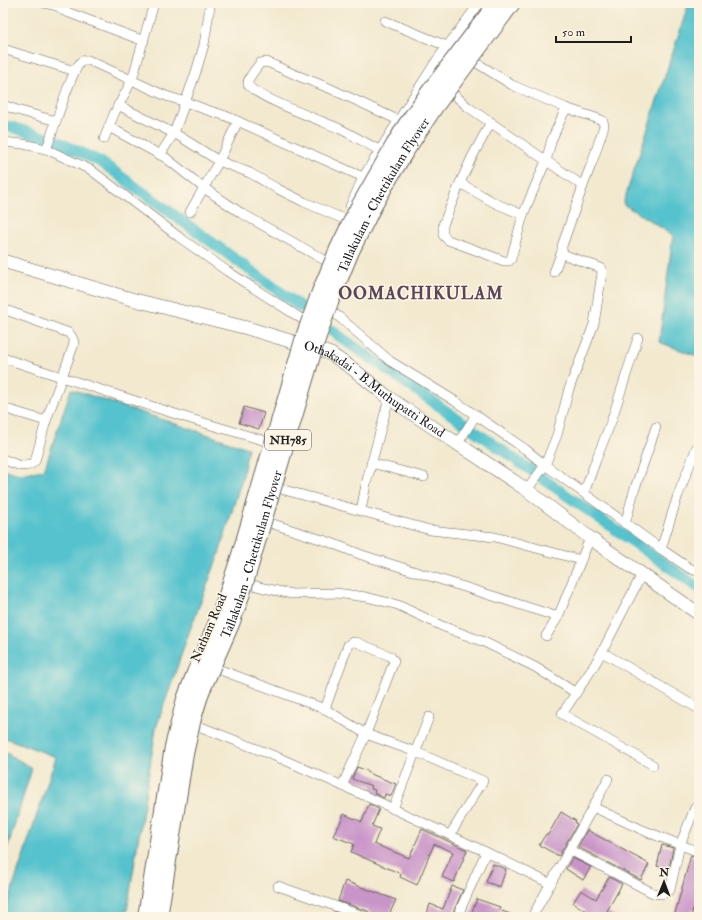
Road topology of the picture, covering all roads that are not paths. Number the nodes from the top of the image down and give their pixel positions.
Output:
1 (44, 3) edge
2 (154, 3) edge
3 (209, 3) edge
4 (482, 3) edge
5 (497, 3) edge
6 (512, 3) edge
7 (518, 3) edge
8 (58, 5) edge
9 (385, 21) dead end
10 (144, 41) junction
11 (449, 48) junction
12 (3, 49) edge
13 (472, 60) junction
14 (74, 71) junction
15 (132, 80) junction
16 (449, 90) junction
17 (186, 102) junction
18 (3, 104) edge
19 (118, 105) junction
20 (566, 108) junction
21 (238, 120) junction
22 (56, 121) junction
23 (400, 121) junction
24 (491, 122) junction
25 (109, 127) junction
26 (174, 133) junction
27 (104, 139) dead end
28 (3, 142) edge
29 (48, 146) junction
30 (381, 151) junction
31 (160, 155) junction
32 (219, 161) junction
33 (546, 161) junction
34 (365, 178) junction
35 (460, 184) junction
36 (583, 186) junction
37 (204, 188) junction
38 (190, 212) dead end
39 (523, 215) junction
40 (346, 220) junction
41 (562, 252) junction
42 (3, 261) edge
43 (328, 262) junction
44 (554, 272) dead end
45 (3, 309) edge
46 (330, 311) junction
47 (305, 321) junction
48 (638, 338) dead end
49 (298, 343) junction
50 (317, 349) junction
51 (3, 358) edge
52 (62, 377) junction
53 (389, 398) junction
54 (3, 408) edge
55 (46, 420) junction
56 (471, 422) junction
57 (656, 427) dead end
58 (268, 442) junction
59 (458, 443) junction
60 (698, 444) dead end
61 (3, 459) edge
62 (371, 463) junction
63 (541, 472) junction
64 (424, 477) dead end
65 (277, 488) junction
66 (527, 490) junction
67 (584, 494) junction
68 (361, 511) junction
69 (267, 522) junction
70 (625, 524) junction
71 (590, 538) junction
72 (661, 549) junction
73 (581, 560) junction
74 (699, 571) edge
75 (642, 574) junction
76 (249, 584) junction
77 (699, 614) edge
78 (558, 617) junction
79 (546, 636) dead end
80 (602, 652) junction
81 (215, 668) junction
82 (576, 693) junction
83 (325, 709) junction
84 (699, 709) edge
85 (429, 718) dead end
86 (196, 725) junction
87 (366, 734) junction
88 (416, 752) junction
89 (652, 765) dead end
90 (608, 779) dead end
91 (342, 786) junction
92 (699, 805) edge
93 (593, 807) junction
94 (393, 809) junction
95 (450, 835) junction
96 (680, 845) junction
97 (570, 850) junction
98 (486, 852) junction
99 (699, 852) edge
100 (551, 884) junction
101 (278, 886) dead end
102 (141, 917) edge
103 (146, 917) edge
104 (159, 917) edge
105 (163, 917) edge
106 (366, 917) edge
107 (457, 917) edge
108 (532, 917) edge

1 - 8 street
2 - 10 street
3 - 17 street
4 - 11 main road, Natham Road
5 - 103 highway, Tallakulam - Chettikulam Flyover / NH785, bridge
6 - 104 highway, Tallakulam - Chettikulam Flyover / NH785, bridge
7 - 13 main road, Natham Road
8 - 10 street
9 - 11 street
10 - 15 street
11 - 23 main road, Natham Road
12 - 14 street
13 - 16 main road, Natham Road
13 - 20 street
14 - 15 street
14 - 22 street
15 - 17 street
15 - 19 street
16 - 24 street
16 - 46 main road, Natham Road
17 - 21 street
17 - 26 street
18 - 22 street
19 - 25 street
19 - 26 street
20 - 33 street
20 - 36 street
21 - 32 street
21 - 34 street
22 - 29 street
23 - 30 main road, Natham Road
23 - 30 street
24 - 33 street
24 - 35 street
25 - 27 street
25 - 31 street
26 - 31 street
26 - 32 street
28 - 29 street
29 - 47 street
30 - 34 main road, Natham Road
31 - 37 street
32 - 37 street
32 - 40 street
33 - 36 street
33 - 39 street
34 - 40 main road, Natham Road
35 - 39 street
35 - 39 street
36 - 41 street
37 - 38 street
37 - 43 street
40 - 43 main road, Natham Road
41 - 44 street
41 - 63 street
42 - 49 main road, Othakadai - B.Muthupatti Road
43 - 47 main road, Natham Road
45 - 52 street
46 - 50 main road, Natham Road
46 - 56 street
47 - 49 main road, Natham Road
48 - 67 street
49 - 50 main road, Othakadai - B.Muthupatti Road
49 - 58 main road, Natham Road
50 - 53 main road, Othakadai - B.Muthupatti Road
50 - 65 main road, Natham Road
51 - 52 street
52 - 55 street
52 - 58 street
53 - 59 main road, Othakadai - B.Muthupatti Road
53 - 62 street
54 - 55 street
55 - 61 street
56 - 59 street
56 - 63 street
57 - 70 street
58 - 102 main road, Natham Road
59 - 66 main road, Othakadai - B.Muthupatti Road
60 - 72 street
62 - 64 street
62 - 68 street
63 - 66 street
63 - 67 street
65 - 68 street
65 - 69 main road, Natham Road
66 - 71 main road, Othakadai - B.Muthupatti Road
67 - 70 street
68 - 73 street
69 - 76 main road, Natham Road
69 - 78 street
70 - 72 street
71 - 73 street
71 - 75 main road, Othakadai - B.Muthupatti Road
72 - 74 street
73 - 78 street
75 - 77 main road, Othakadai - B.Muthupatti Road
75 - 80 street
76 - 81 main road, Natham Road
76 - 82 street
78 - 79 street
80 - 82 street
80 - 84 street
81 - 83 street
81 - 86 main road, Natham Road
82 - 89 street
83 - 87 street
83 - 87 street
85 - 88 street
86 - 91 street
86 - 105 main road, Natham Road
87 - 88 street
87 - 91 street
88 - 94 street
88 - 95 street
90 - 93 street
91 - 94 street
92 - 96 street
93 - 96 street
93 - 97 street
94 - 95 street
95 - 98 street
96 - 97 street
96 - 99 street
97 - 100 street
98 - 100 street
98 - 107 street
100 - 108 street
101 - 106 street

